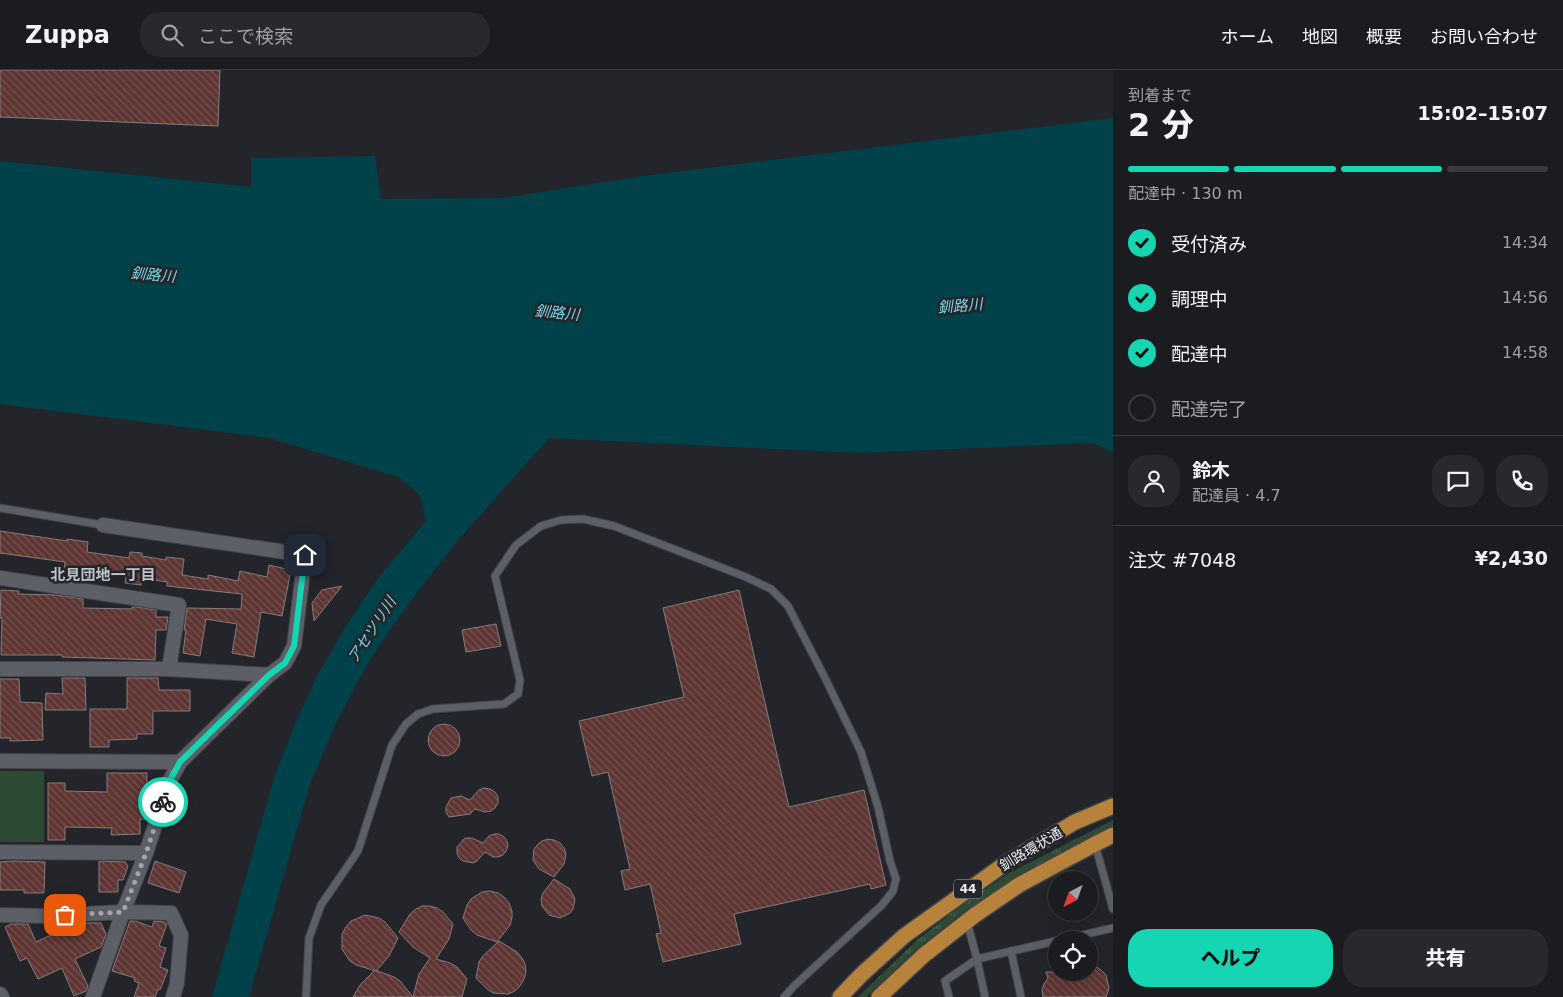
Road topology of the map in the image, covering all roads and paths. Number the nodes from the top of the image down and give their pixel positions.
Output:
1 (0, 508) edge
2 (103, 525) joint
3 (0, 578) edge
4 (0, 669) edge
5 (169, 669) junction
6 (269, 675) junction
7 (0, 761) edge
8 (180, 762) junction
9 (1113, 806) edge
10 (1113, 836) edge
11 (1095, 844) junction
12 (0, 852) edge
13 (146, 853) junction
14 (1113, 909) edge
15 (123, 912) junction
16 (0, 915) edge
17 (967, 921) junction
18 (1113, 928) edge
19 (1098, 931) edge
20 (1048, 943) edge
21 (1011, 951) junction
22 (976, 959) junction
23 (93, 997) edge
24 (172, 997) edge
25 (306, 997) edge
26 (784, 997) edge
27 (840, 997) edge
28 (878, 997) edge
29 (948, 997) edge
30 (985, 997) edge
31 (1022, 997) edge

1 - 2 lane
2 - 6 street
3 - 5 street
4 - 5 street
5 - 6 street
6 - 8 street
7 - 8 street
8 - 13 street
9 - 27 highway, 釧路環状通 / 44
10 - 11 highway, 釧路環状通 / 44
11 - 14 lane
11 - 17 highway, 釧路環状通 / 44
12 - 13 street
13 - 15 street
15 - 16 street
15 - 23 street
15 - 24 street
17 - 22 lane
17 - 28 highway, 釧路環状通 / 44
18 - 19 lane
20 - 21 lane
21 - 22 lane
21 - 31 lane
22 - 29 lane
22 - 30 lane
25 - 26 lane

